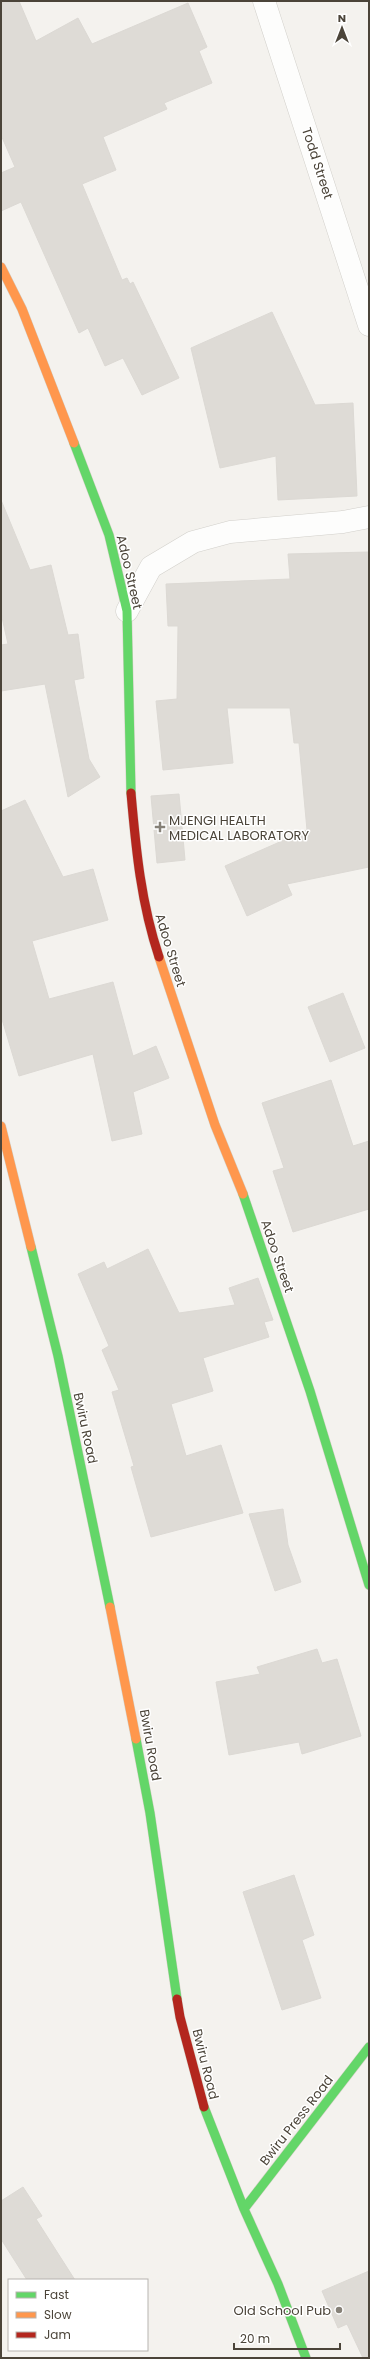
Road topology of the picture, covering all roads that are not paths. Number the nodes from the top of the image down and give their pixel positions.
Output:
1 (264, 1) edge
2 (1, 268) edge
3 (369, 325) edge
4 (369, 517) edge
5 (127, 611) junction
6 (1, 1126) edge
7 (369, 1585) edge
8 (369, 2047) edge
9 (244, 2208) junction
10 (306, 2358) edge

1 - 3 street, Todd Street
2 - 5 street, Adoo Street
4 - 5 street
5 - 7 street, Adoo Street
6 - 9 street, Bwiru Road
8 - 9 street, Bwiru Press Road
9 - 10 street, Bwiru Road

